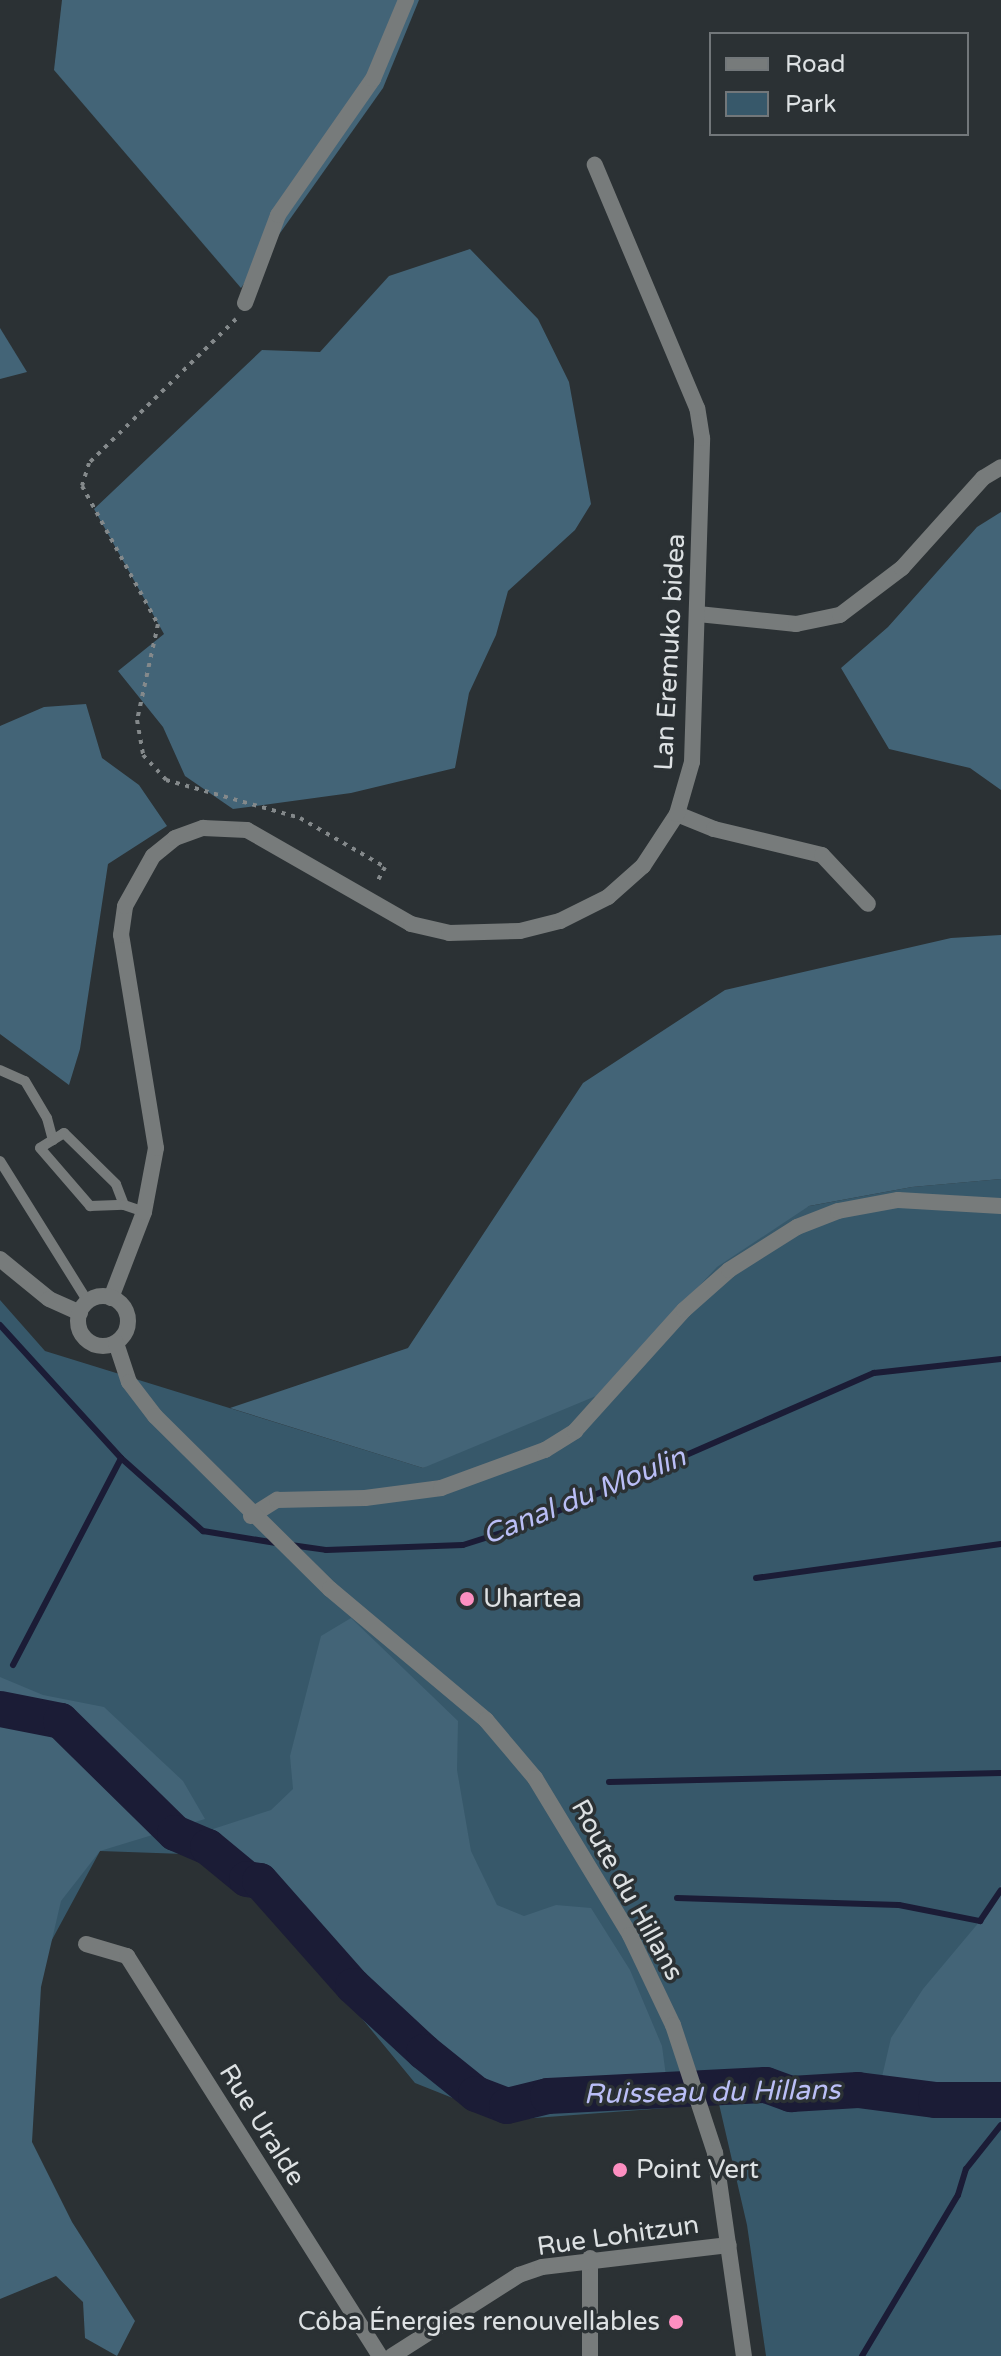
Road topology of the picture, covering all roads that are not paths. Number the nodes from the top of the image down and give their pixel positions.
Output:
1 (406, 0) edge
2 (595, 165) dead end
3 (245, 303) road end
4 (1001, 467) edge
5 (698, 614) junction
6 (677, 814) junction
7 (868, 904) dead end
8 (0, 1070) edge
9 (53, 1140) junction
10 (0, 1161) edge
11 (124, 1205) junction
12 (1001, 1206) edge
13 (144, 1212) junction
14 (0, 1259) edge
15 (111, 1298) junction
16 (84, 1307) junction
17 (116, 1343) junction
18 (251, 1516) junction
19 (86, 1944) dead end
20 (729, 2245) junction
21 (590, 2258) junction
22 (380, 2356) edge
23 (392, 2356) edge
24 (590, 2356) edge
25 (744, 2356) edge

1 - 3 street
2 - 5 street, Lan Eremuko bidea
4 - 5 street
5 - 6 street, Lan Eremuko bidea
6 - 7 street
6 - 13 street, Lan Eremuko bidea
8 - 9 lane
9 - 11 lane
9 - 11 lane
10 - 16 lane
11 - 13 lane
12 - 18 street
13 - 15 street, Lan Eremuko bidea
14 - 16 street
15 - 16 street
15 - 17 street
16 - 17 street
17 - 18 street, Route du Hillans
18 - 20 street, Route du Hillans
19 - 22 street, Rue Uralde
20 - 21 street, Rue Lohitzun
20 - 25 street, Route du Hillans
21 - 23 street, Rue Lohitzun
21 - 24 street

